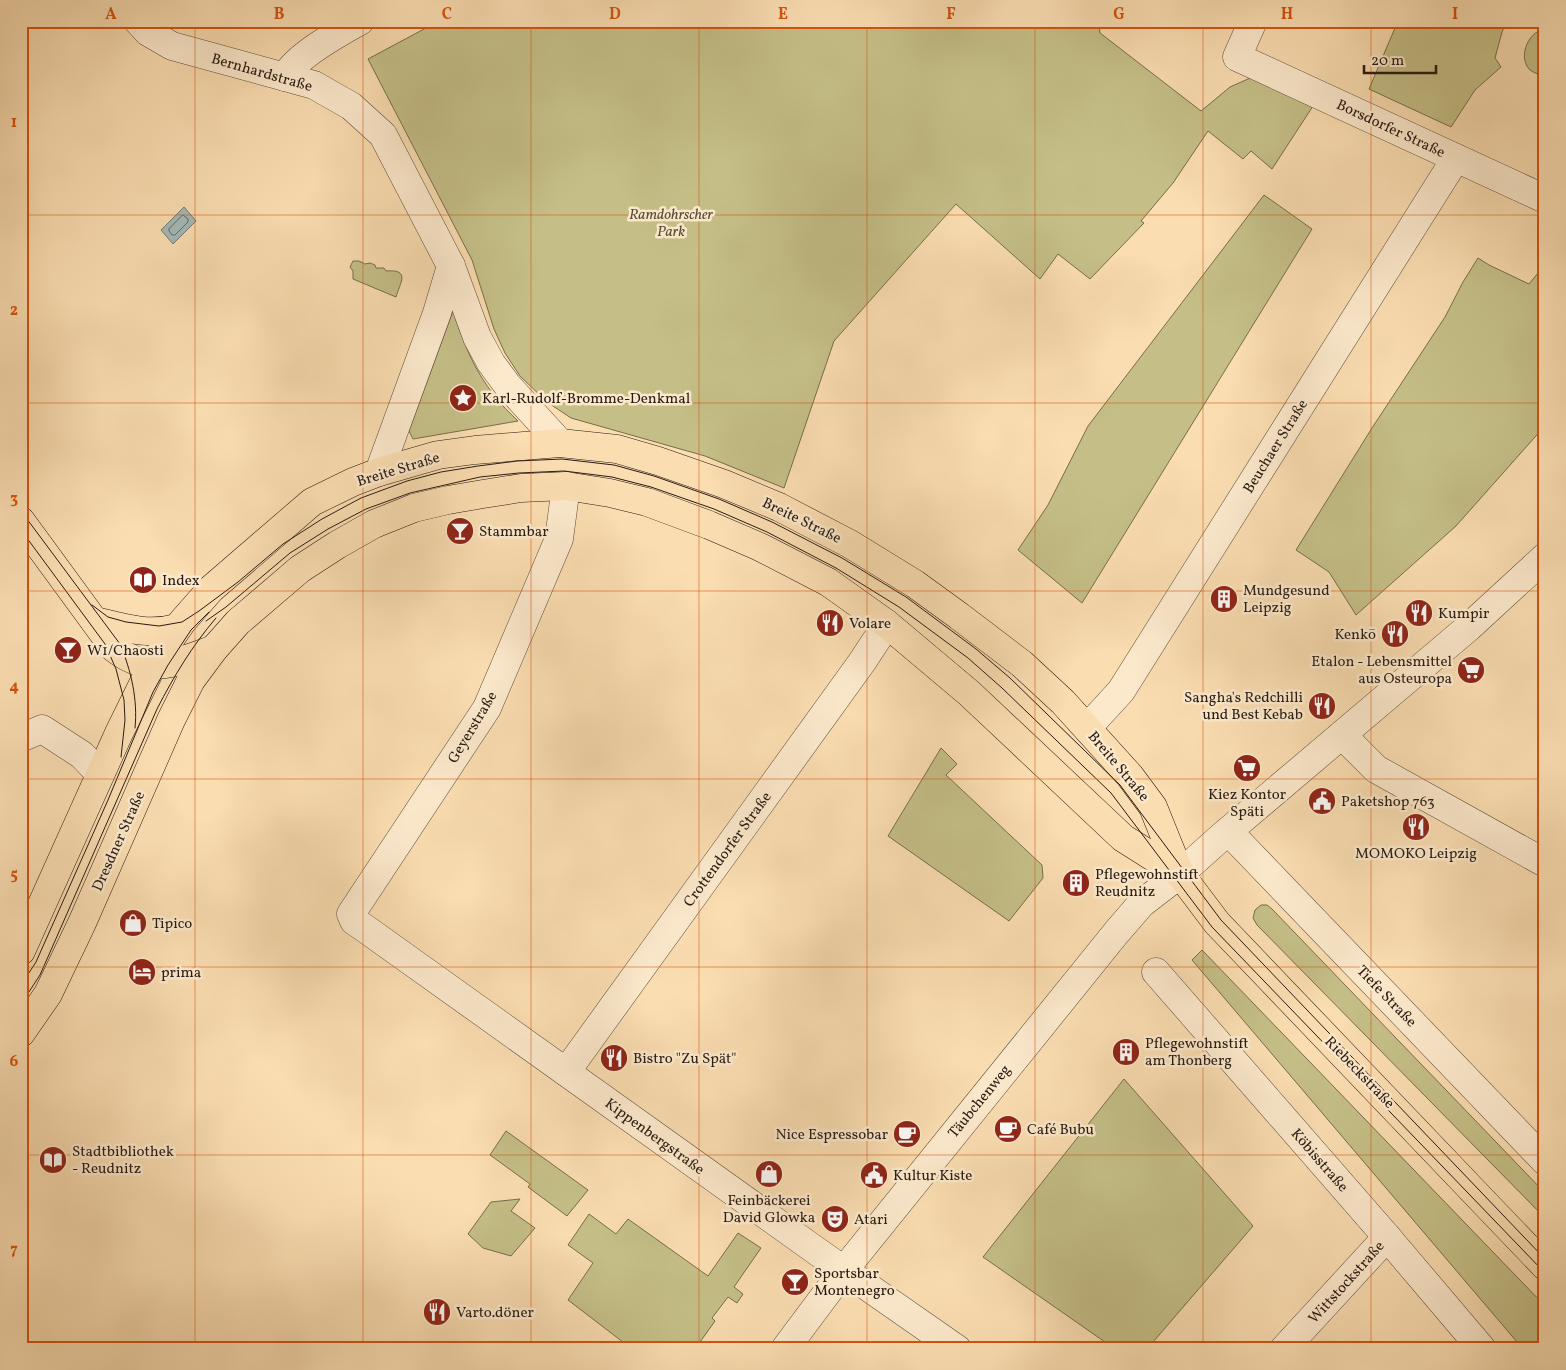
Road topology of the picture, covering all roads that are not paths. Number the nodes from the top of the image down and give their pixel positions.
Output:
1 (138, 21) edge
2 (360, 21) edge
3 (1253, 21) edge
4 (285, 77) junction
5 (1456, 158) junction
6 (1545, 199) edge
7 (451, 266) junction
8 (560, 442) junction
9 (380, 472) junction
10 (566, 486) junction
11 (21, 521) edge
12 (1545, 557) edge
13 (108, 624) junction
14 (887, 624) junction
15 (177, 628) junction
16 (214, 649) junction
17 (148, 667) junction
18 (1087, 728) junction
19 (1342, 734) junction
20 (21, 738) edge
21 (162, 740) junction
22 (94, 768) junction
23 (1228, 831) junction
24 (1545, 863) edge
25 (1180, 874) junction
26 (354, 921) joint
27 (21, 951) edge
28 (1156, 972) dead end
29 (21, 1033) edge
30 (566, 1072) junction
31 (1545, 1161) edge
32 (1387, 1237) junction
33 (1545, 1266) edge
34 (844, 1270) junction
35 (785, 1349) edge
36 (957, 1349) edge
37 (1284, 1349) edge
38 (1482, 1349) edge

1 - 4 street, Bernhardstraße
2 - 4 street
3 - 5 street, Borsdorfer Straße
4 - 7 street, Bernhardstraße
5 - 6 street, Borsdorfer Straße
5 - 18 street, Beuchaer Straße
7 - 8 street, Bernhardstraße
7 - 9 street
8 - 9 main road, Breite Straße
8 - 18 main road, Breite Straße
9 - 15 main road, Breite Straße
10 - 14 main road
10 - 16 main road
10 - 26 street, Geyerstraße
11 - 13 main road
12 - 19 street, Täubchenweg
13 - 15 main road
13 - 17 main road
14 - 25 main road
14 - 30 street, Crottendorfer Straße
15 - 17 main road, Breite Straße
16 - 17 main road
16 - 21 main road, Dresdner Straße
17 - 21 main road
17 - 22 main road
18 - 25 main road, Breite Straße
19 - 23 street, Täubchenweg
19 - 24 street
20 - 22 street
21 - 29 main road, Dresdner Straße
22 - 27 main road
23 - 25 street, Täubchenweg
23 - 31 street, Tiefe Straße
25 - 33 main road, Riebeckstraße
25 - 34 street, Täubchenweg
26 - 30 street, Kippenbergstraße
28 - 32 street, Köbisstraße
30 - 34 street, Kippenbergstraße
32 - 37 street, Wittstockstraße
32 - 38 street, Köbisstraße
34 - 35 street, Täubchenweg
34 - 36 street, Kippenbergstraße

